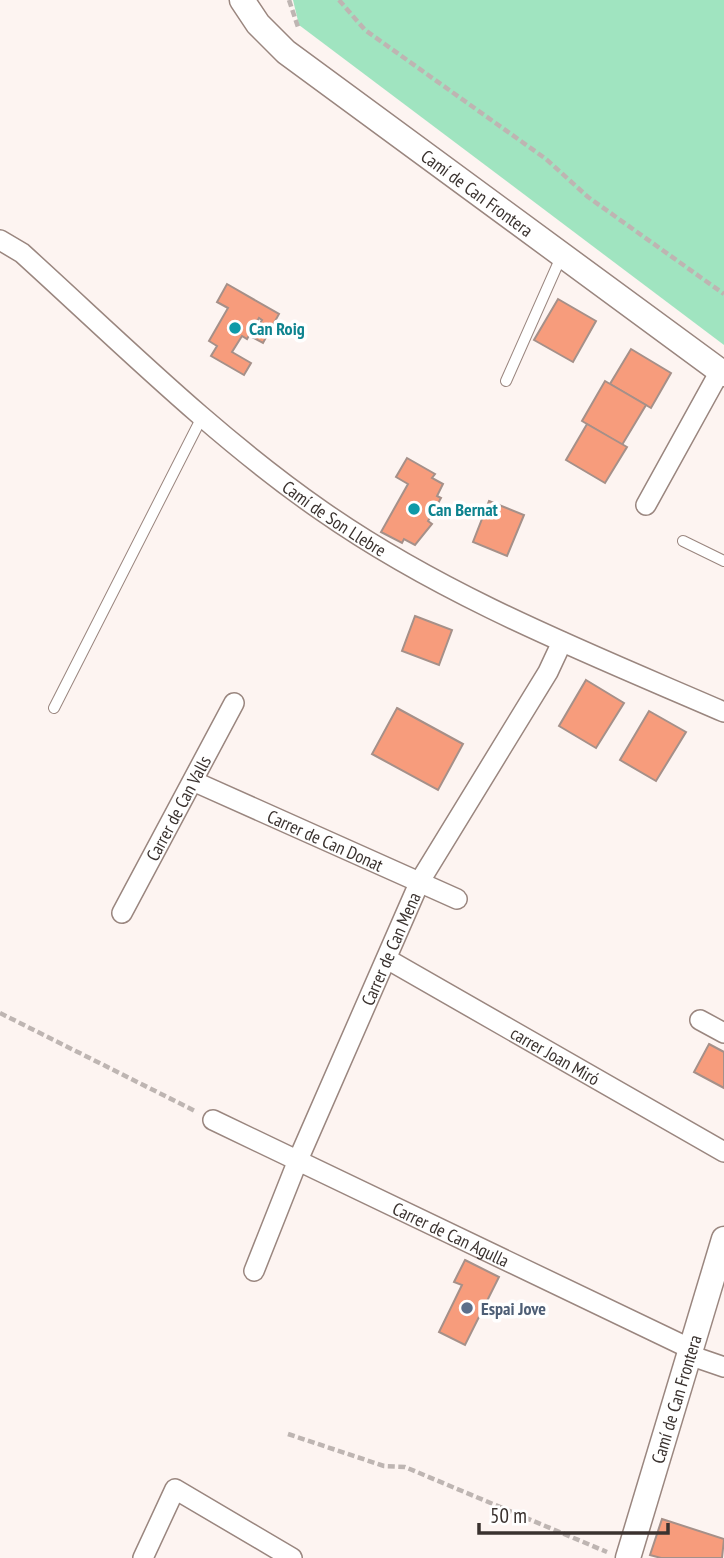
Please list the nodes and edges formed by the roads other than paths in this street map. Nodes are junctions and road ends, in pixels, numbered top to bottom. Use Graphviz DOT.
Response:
graph roads {
  1 [pos="242,0"];
  2 [pos="0,240"];
  3 [pos="562,255"];
  4 [pos="722,372"];
  5 [pos="506,381"];
  6 [pos="202,417"];
  7 [pos="646,505"];
  8 [pos="683,541"];
  9 [pos="724,561"];
  10 [pos="562,642"];
  11 [pos="234,703"];
  12 [pos="54,708"];
  13 [pos="724,712"];
  14 [pos="193,781"];
  15 [pos="420,881"];
  16 [pos="457,899"];
  17 [pos="122,913"];
  18 [pos="387,959"];
  19 [pos="700,1020"];
  20 [pos="724,1033"];
  21 [pos="213,1120"];
  22 [pos="724,1152"];
  23 [pos="298,1160"];
  24 [pos="724,1239"];
  25 [pos="254,1271"];
  26 [pos="690,1352"];
  27 [pos="724,1367"];
  28 [pos="618,1555"];
  29 [pos="143,1558"];
  30 [pos="292,1558"];
  1 -- 3 [label="street, Camí de Can Frontera"];
  2 -- 6 [label="street, Camí de Son Llebre"];
  3 -- 4 [label="street, Camí de Can Frontera"];
  3 -- 5 [label="lane"];
  4 -- 7 [label="street"];
  6 -- 10 [label="street, Camí de Son Llebre"];
  6 -- 12 [label="lane"];
  8 -- 9 [label="lane"];
  10 -- 13 [label="street, Camí de Son Llebre"];
  10 -- 15 [label="street, Carrer de Can Mena"];
  11 -- 14 [label="street, Carrer de Can Valls"];
  14 -- 15 [label="street, Carrer de Can Donat"];
  14 -- 17 [label="street, Carrer de Can Valls"];
  15 -- 16 [label="street, Carrer de Can Donat"];
  15 -- 18 [label="street, Carrer de Can Mena"];
  18 -- 22 [label="street, carrer Joan Miró"];
  18 -- 23 [label="street, Carrer de Can Mena"];
  19 -- 20 [label="street"];
  21 -- 23 [label="street, Carrer de Can Agulla"];
  23 -- 25 [label="street, Carrer de Can Mena"];
  23 -- 26 [label="street, Carrer de Can Agulla"];
  24 -- 26 [label="street, Camí de Can Frontera"];
  26 -- 27 [label="street, Carrer de Can Agulla"];
  26 -- 28 [label="street, Camí de Can Frontera"];
  29 -- 30 [label="street"];
}
